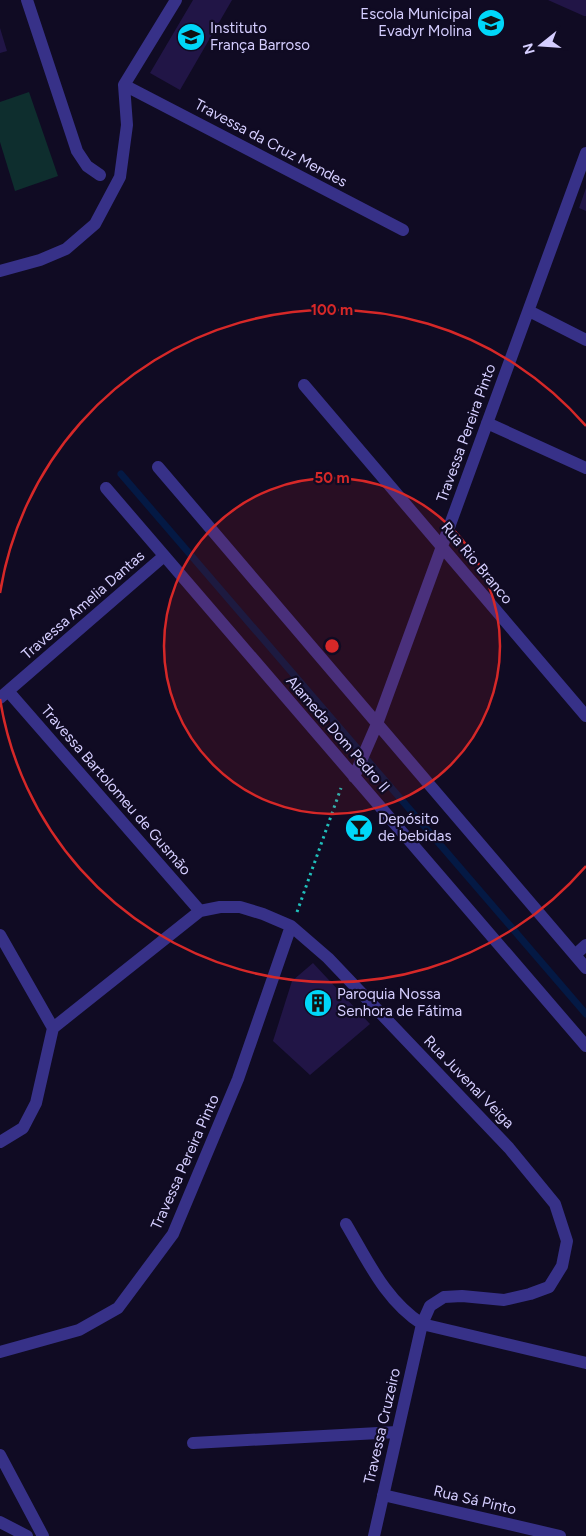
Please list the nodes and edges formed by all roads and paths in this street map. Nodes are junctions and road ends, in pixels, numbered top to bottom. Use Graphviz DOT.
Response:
graph roads {
  1 [pos="27,0"];
  2 [pos="176,0"];
  3 [pos="124,85"];
  4 [pos="586,154"];
  5 [pos="100,175"];
  6 [pos="402,230"];
  7 [pos="0,271"];
  8 [pos="529,310"];
  9 [pos="586,340"];
  10 [pos="304,385"];
  11 [pos="487,423"];
  12 [pos="158,467"];
  13 [pos="586,468"];
  14 [pos="106,488"];
  15 [pos="441,546"];
  16 [pos="164,556"];
  17 [pos="4,694"];
  18 [pos="586,716"];
  19 [pos="377,724"];
  20 [pos="353,771"];
  21 [pos="200,912"];
  22 [pos="291,926"];
  23 [pos="0,936"];
  24 [pos="586,945"];
  25 [pos="575,955"];
  26 [pos="586,968"];
  27 [pos="53,1028"];
  28 [pos="586,1046"];
  29 [pos="0,1142"];
  30 [pos="346,1224"];
  31 [pos="422,1324"];
  32 [pos="0,1352"];
  33 [pos="586,1363"];
  34 [pos="397,1432"];
  35 [pos="193,1443"];
  36 [pos="0,1454"];
  37 [pos="383,1495"];
  38 [pos="0,1522"];
  39 [pos="27,1536"];
  40 [pos="43,1536"];
  41 [pos="374,1536"];
  42 [pos="560,1536"];
  1 -- 5 [label="street"];
  2 -- 3 [label="street"];
  3 -- 6 [label="street, Travessa da Cruz Mendes"];
  3 -- 7 [label="street"];
  4 -- 8 [label="street, Travessa Pereira Pinto"];
  8 -- 9 [label="street"];
  8 -- 11 [label="street, Travessa Pereira Pinto"];
  10 -- 15 [label="street, Rua Rio Branco"];
  11 -- 13 [label="street"];
  11 -- 15 [label="street, Travessa Pereira Pinto"];
  12 -- 19 [label="street"];
  14 -- 16 [label="street, Alameda Dom Pedro II"];
  15 -- 18 [label="street, Rua Rio Branco"];
  15 -- 19 [label="street, Travessa Pereira Pinto"];
  16 -- 17 [label="street, Travessa Amelia Dantas"];
  16 -- 20 [label="street, Alameda Dom Pedro II"];
  17 -- 21 [label="street, Travessa Bartolomeu de Gusmão"];
  19 -- 20 [label="street"];
  19 -- 25 [label="street"];
  20 -- 22 [label="path"];
  20 -- 28 [label="street, Alameda Dom Pedro II"];
  21 -- 22 [label="street, Rua Juvenal Veiga"];
  21 -- 27 [label="street, Rua Juvenal Veiga"];
  22 -- 31 [label="street, Rua Juvenal Veiga"];
  22 -- 32 [label="street, Travessa Pereira Pinto"];
  23 -- 27 [label="street"];
  24 -- 25 [label="street"];
  25 -- 26 [label="street"];
  27 -- 29 [label="street"];
  30 -- 31 [label="street"];
  31 -- 33 [label="street"];
  31 -- 34 [label="street, Travessa Cruzeiro"];
  34 -- 35 [label="street"];
  34 -- 37 [label="street, Travessa Cruzeiro"];
  36 -- 40 [label="street"];
  37 -- 41 [label="street, Travessa Cruzeiro"];
  37 -- 42 [label="street, Rua Sá Pinto"];
  38 -- 39 [label="street"];
}
